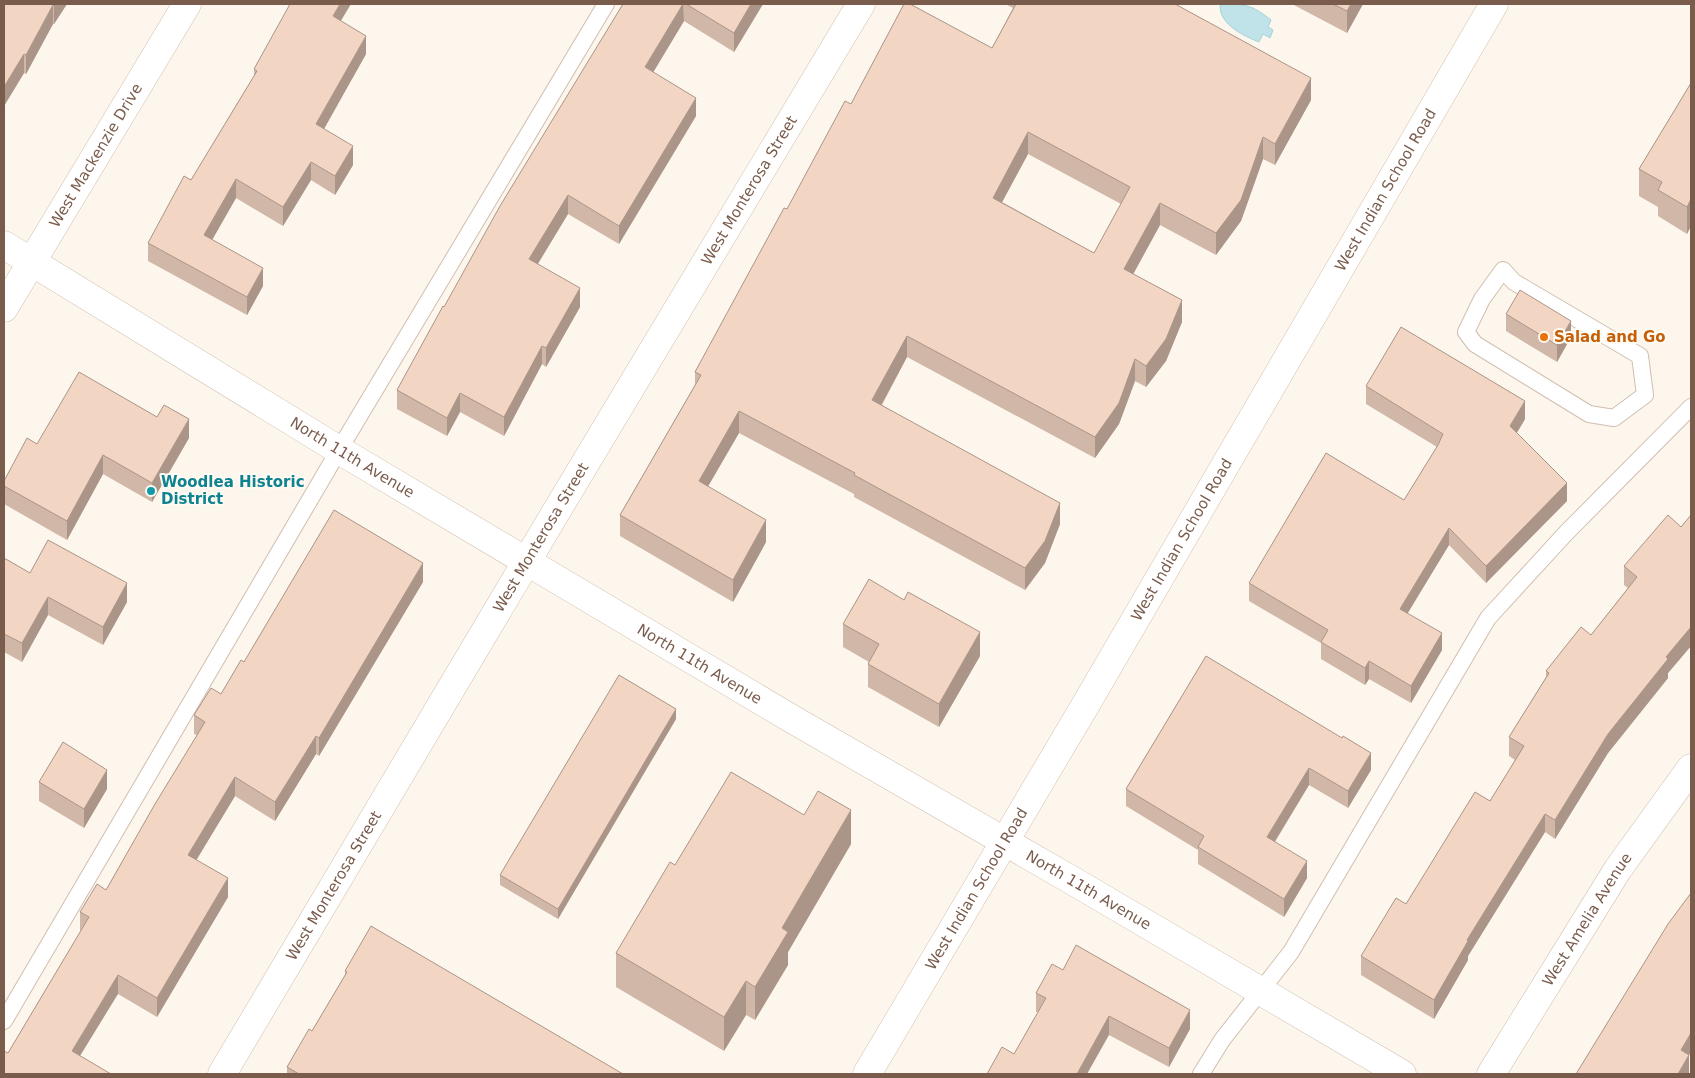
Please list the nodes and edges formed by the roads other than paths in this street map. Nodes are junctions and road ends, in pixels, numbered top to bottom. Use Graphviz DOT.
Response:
graph roads {
  1 [pos="187,4"];
  2 [pos="606,4"];
  3 [pos="861,4"];
  4 [pos="1494,4"];
  5 [pos="4,245"];
  6 [pos="32,261"];
  7 [pos="1503,270"];
  8 [pos="4,308"];
  9 [pos="1691,407"];
  10 [pos="340,450"];
  11 [pos="527,560"];
  12 [pos="1691,768"];
  13 [pos="1005,841"];
  14 [pos="1260,991"];
  15 [pos="4,1021"];
  16 [pos="222,1074"];
  17 [pos="867,1074"];
  18 [pos="1201,1074"];
  19 [pos="1402,1074"];
  20 [pos="1491,1074"];
  1 -- 6 [label="street, West Mackenzie Drive"];
  2 -- 10 [label="lane"];
  3 -- 11 [label="street, West Monterosa Street"];
  4 -- 13 [label="street, West Indian School Road"];
  5 -- 6 [label="street, North 11th Avenue"];
  6 -- 8 [label="street, West Mackenzie Drive"];
  6 -- 10 [label="street, North 11th Avenue"];
  7 -- 7 [label="lane"];
  9 -- 14 [label="lane"];
  10 -- 11 [label="street, North 11th Avenue"];
  10 -- 15 [label="lane"];
  11 -- 13 [label="street, North 11th Avenue"];
  11 -- 16 [label="street, West Monterosa Street"];
  12 -- 20 [label="street, West Amelia Avenue"];
  13 -- 14 [label="street, North 11th Avenue"];
  13 -- 17 [label="street, West Indian School Road"];
  14 -- 18 [label="lane"];
  14 -- 19 [label="street, North 11th Avenue"];
}
